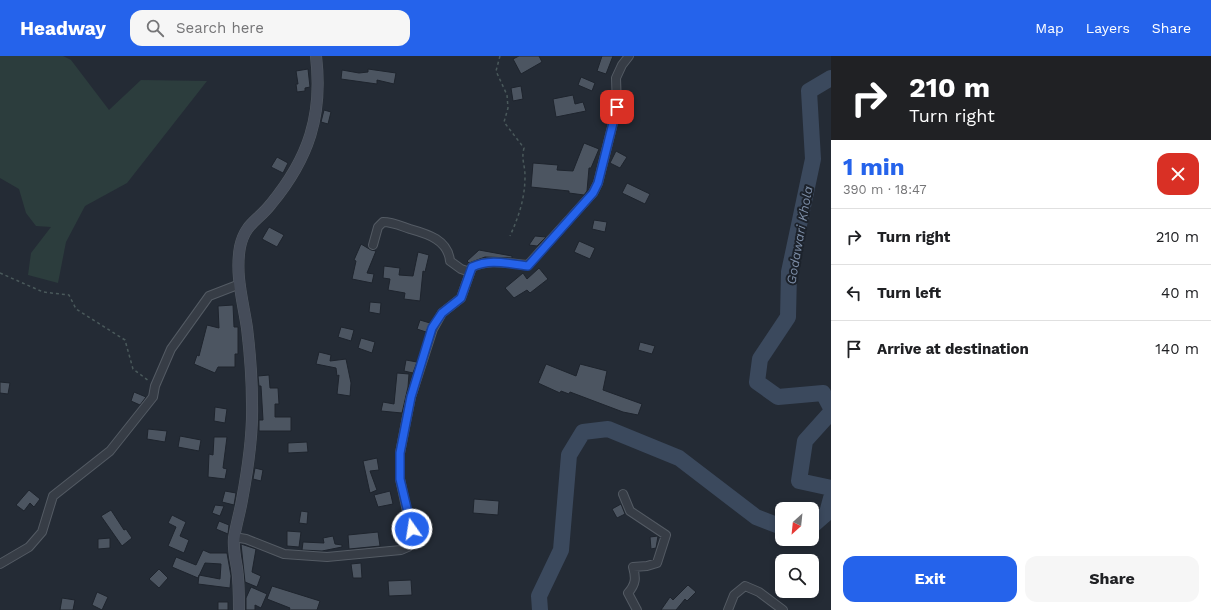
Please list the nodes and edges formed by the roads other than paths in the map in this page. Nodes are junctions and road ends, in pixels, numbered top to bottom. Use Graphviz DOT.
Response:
graph roads {
  1 [pos="316,56"];
  2 [pos="629,56"];
  3 [pos="373,245"];
  4 [pos="470,272"];
  5 [pos="240,284"];
  6 [pos="623,494"];
  7 [pos="234,537"];
  8 [pos="0,564"];
  9 [pos="239,610"];
  10 [pos="637,610"];
  11 [pos="728,610"];
  12 [pos="783,610"];
  1 -- 5 [label="street"];
  2 -- 4 [label="street"];
  3 -- 4 [label="street"];
  4 -- 7 [label="street"];
  5 -- 7 [label="street"];
  5 -- 8 [label="street"];
  6 -- 10 [label="street"];
  7 -- 9 [label="street"];
  11 -- 12 [label="street"];
}
